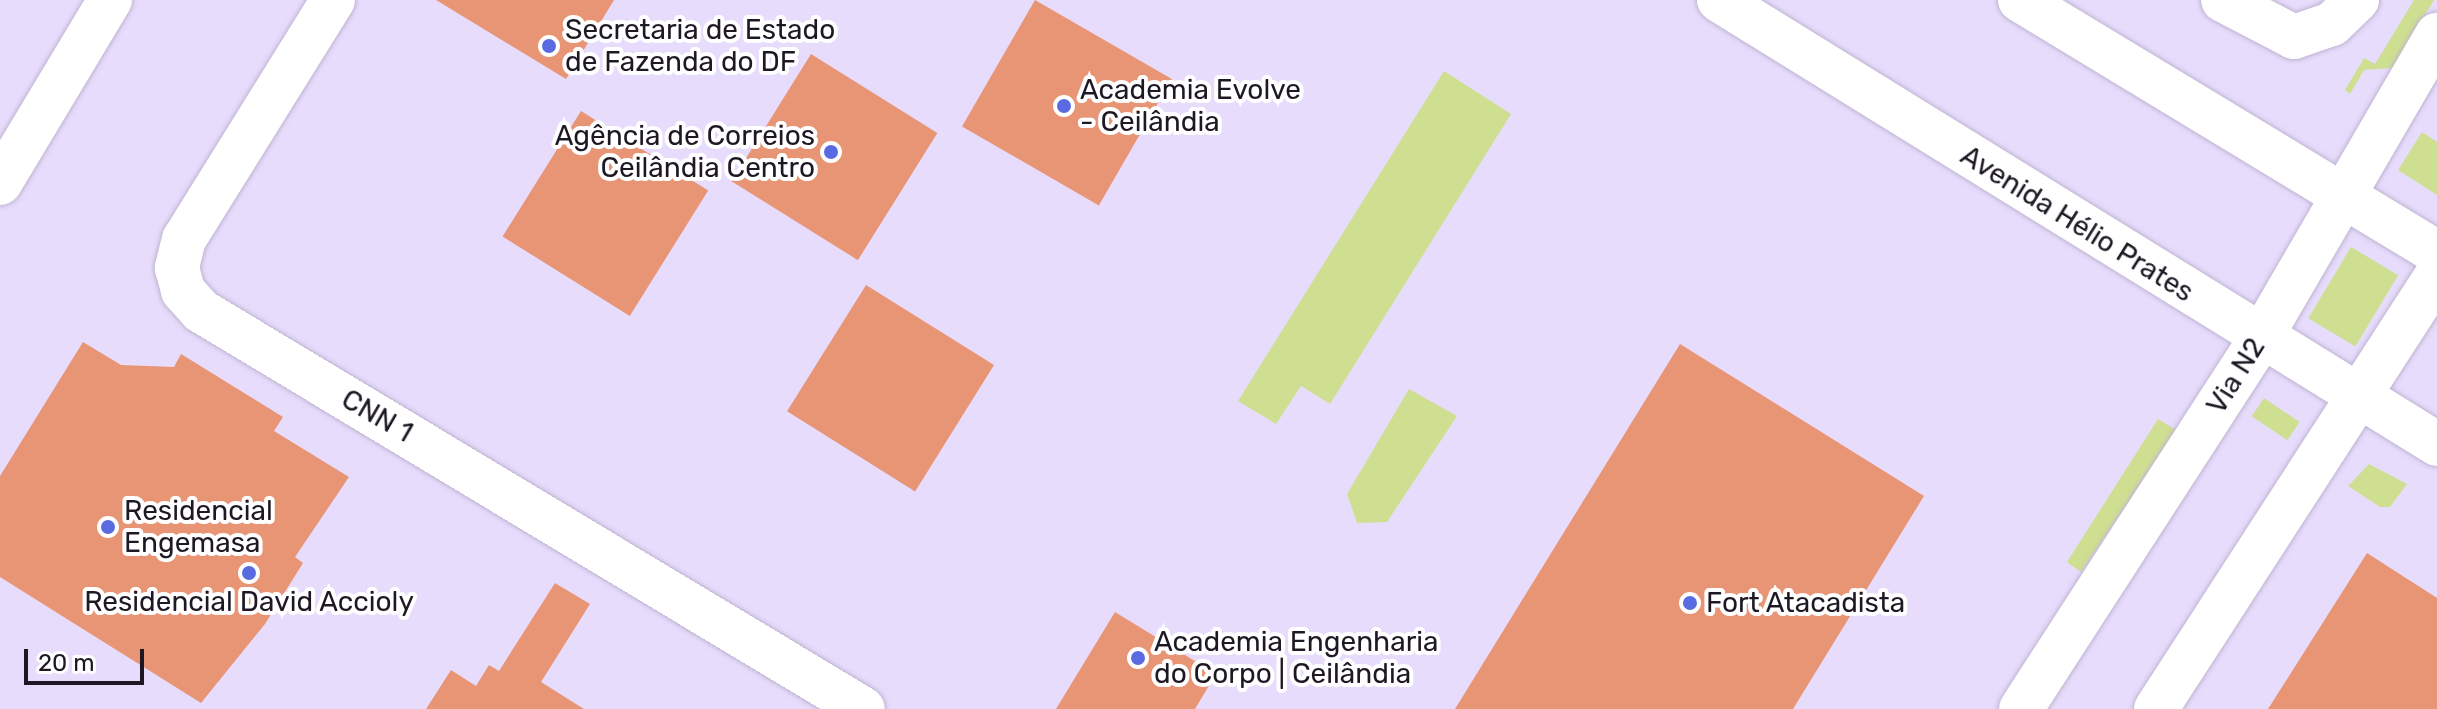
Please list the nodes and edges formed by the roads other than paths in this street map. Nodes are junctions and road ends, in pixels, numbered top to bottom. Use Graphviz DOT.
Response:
graph roads {
  1 [pos="110,0"];
  2 [pos="333,0"];
  3 [pos="1719,0"];
  4 [pos="2020,0"];
  5 [pos="2223,0"];
  6 [pos="2357,0"];
  7 [pos="2437,35"];
  8 [pos="0,183"];
  9 [pos="2342,193"];
  10 [pos="2437,253"];
  11 [pos="2437,275"];
  12 [pos="2260,339"];
  13 [pos="2360,397"];
  14 [pos="2437,444"];
  15 [pos="863,709"];
  16 [pos="2021,709"];
  17 [pos="2156,709"];
  1 -- 8 [label="main road"];
  2 -- 15 [label="main road, CNN 1"];
  3 -- 12 [label="main road, Avenida Hélio Prates"];
  4 -- 9 [label="main road"];
  5 -- 6 [label="main road"];
  7 -- 9 [label="main road, Via N2"];
  9 -- 10 [label="main road"];
  9 -- 12 [label="main road, Via N2"];
  11 -- 13 [label="main road"];
  12 -- 13 [label="main road, Avenida Hélio Prates"];
  12 -- 16 [label="main road, Via N2"];
  13 -- 14 [label="main road, Avenida Hélio Prates"];
  13 -- 17 [label="main road"];
}
